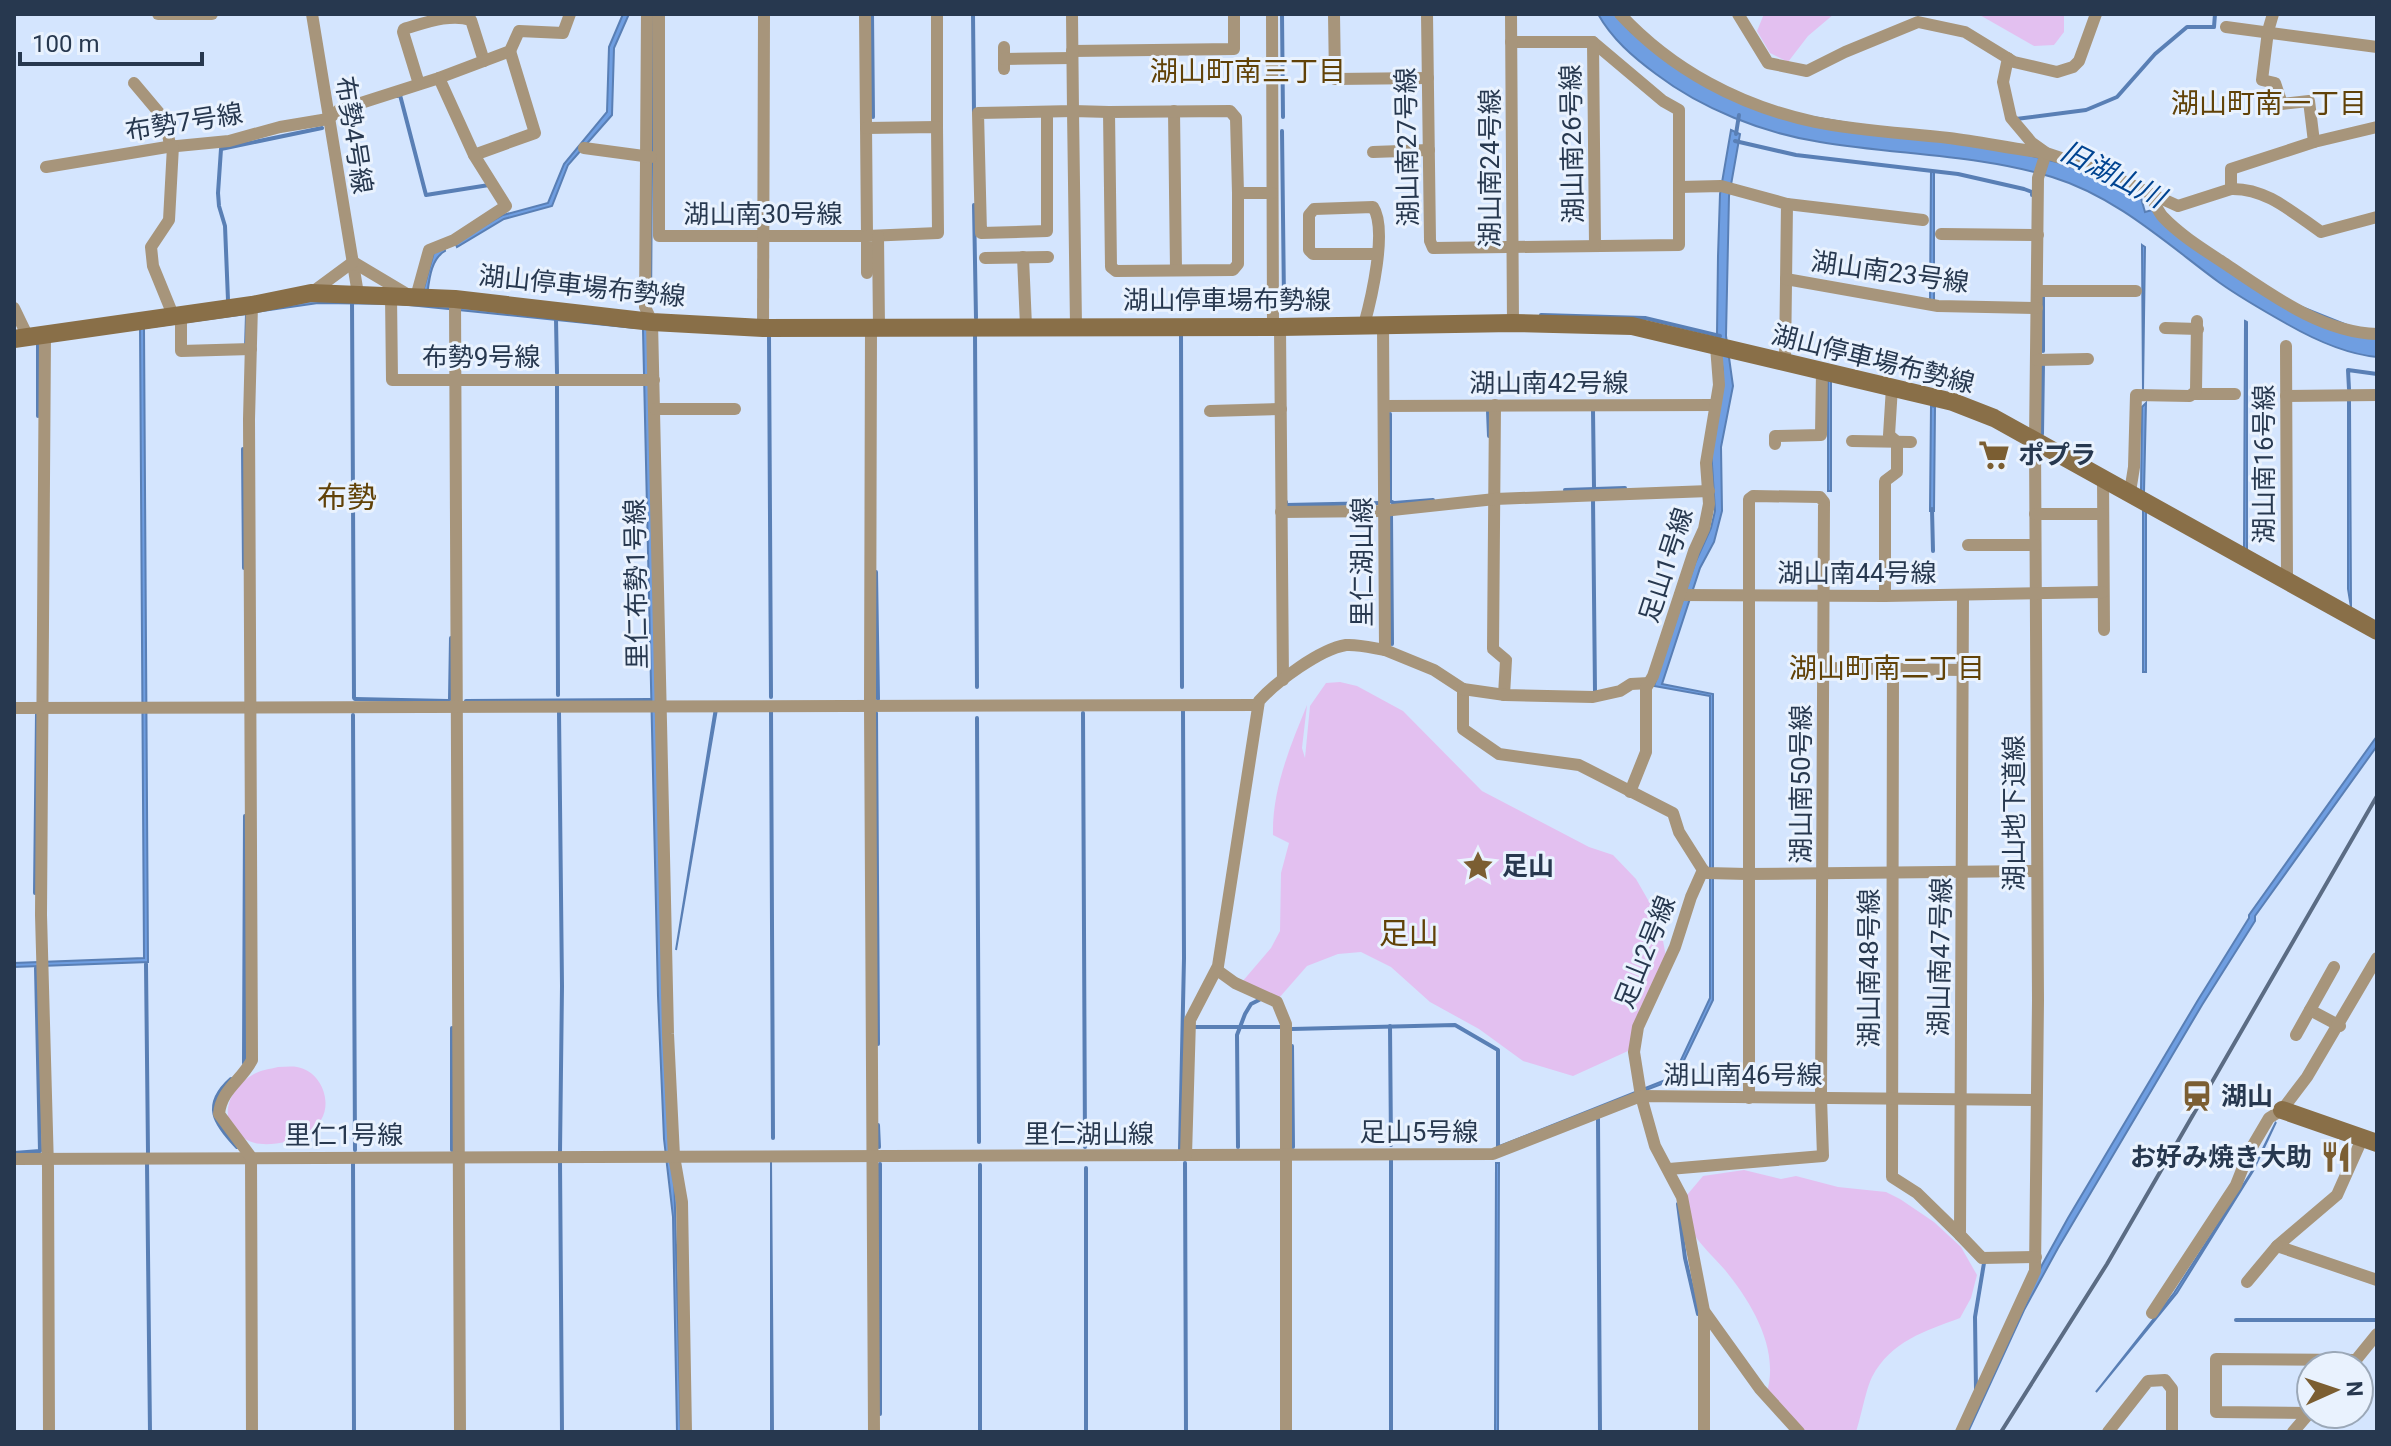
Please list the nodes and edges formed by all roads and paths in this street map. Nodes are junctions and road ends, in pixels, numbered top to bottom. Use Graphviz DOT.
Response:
graph roads {
  1 [pos="158,14"];
  2 [pos="212,14"];
  3 [pos="312,14"];
  4 [pos="570,14"];
  5 [pos="647,14"];
  6 [pos="659,14"];
  7 [pos="764,14"];
  8 [pos="865,14"];
  9 [pos="937,14"];
  10 [pos="1072,14"];
  11 [pos="1234,14"];
  12 [pos="1272,14"];
  13 [pos="1334,14"];
  14 [pos="1427,14"];
  15 [pos="1511,14"];
  16 [pos="1620,14"];
  17 [pos="1738,14"];
  18 [pos="2096,14"];
  19 [pos="2273,14"];
  20 [pos="2226,27"];
  21 [pos="2268,31"];
  22 [pos="1511,42"];
  23 [pos="1593,42"];
  24 [pos="2377,47"];
  25 [pos="510,51"];
  26 [pos="1072,55"];
  27 [pos="1004,58"];
  28 [pos="2008,58"];
  29 [pos="484,61"];
  30 [pos="439,78"];
  31 [pos="1428,78"];
  32 [pos="134,83"];
  33 [pos="419,84"];
  34 [pos="1073,111"];
  35 [pos="1174,111"];
  36 [pos="1047,112"];
  37 [pos="1109,112"];
  38 [pos="328,119"];
  39 [pos="937,127"];
  40 [pos="2377,127"];
  41 [pos="866,128"];
  42 [pos="2314,142"];
  43 [pos="171,146"];
  44 [pos="584,148"];
  45 [pos="1429,150"];
  46 [pos="1373,152"];
  47 [pos="474,155"];
  48 [pos="2045,156"];
  49 [pos="644,157"];
  50 [pos="658,158"];
  51 [pos="46,167"];
  52 [pos="1679,187"];
  53 [pos="2231,189"];
  54 [pos="1238,193"];
  55 [pos="1272,193"];
  56 [pos="2151,196"];
  57 [pos="1787,204"];
  58 [pos="2377,217"];
  59 [pos="1923,220"];
  60 [pos="1941,234"];
  61 [pos="764,235"];
  62 [pos="2038,235"];
  63 [pos="872,236"];
  64 [pos="1595,245"];
  65 [pos="1512,247"];
  66 [pos="1378,254"];
  67 [pos="1023,257"];
  68 [pos="1048,257"];
  69 [pos="985,258"];
  70 [pos="353,262"];
  71 [pos="1176,270"];
  72 [pos="867,273"];
  73 [pos="1786,279"];
  74 [pos="2038,291"];
  75 [pos="2136,291"];
  76 [pos="311,293"];
  77 [pos="358,294"];
  78 [pos="405,296"];
  79 [pos="455,299"];
  80 [pos="252,305"];
  81 [pos="14,308"];
  82 [pos="2037,308"];
  83 [pos="177,315"];
  84 [pos="652,322"];
  85 [pos="1513,323"];
  86 [pos="1364,325"];
  87 [pos="1383,325"];
  88 [pos="875,326"];
  89 [pos="1026,326"];
  90 [pos="1076,326"];
  91 [pos="1276,327"];
  92 [pos="763,328"];
  93 [pos="2165,328"];
  94 [pos="2377,334"];
  95 [pos="29,337"];
  96 [pos="1716,346"];
  97 [pos="2286,346"];
  98 [pos="251,349"];
  99 [pos="2088,359"];
  100 [pos="2037,360"];
  101 [pos="1785,362"];
  102 [pos="1822,371"];
  103 [pos="456,380"];
  104 [pos="654,380"];
  105 [pos="1892,387"];
  106 [pos="2193,394"];
  107 [pos="2235,394"];
  108 [pos="2377,395"];
  109 [pos="2286,396"];
  110 [pos="1495,405"];
  111 [pos="1715,405"];
  112 [pos="1384,406"];
  113 [pos="655,409"];
  114 [pos="735,409"];
  115 [pos="1281,409"];
  116 [pos="1210,411"];
  117 [pos="1852,441"];
  118 [pos="2035,441"];
  119 [pos="1897,442"];
  120 [pos="1911,442"];
  121 [pos="1775,444"];
  122 [pos="2103,477"];
  123 [pos="1709,491"];
  124 [pos="2130,492"];
  125 [pos="1496,499"];
  126 [pos="1383,511"];
  127 [pos="1281,512"];
  128 [pos="2035,514"];
  129 [pos="2103,514"];
  130 [pos="1968,545"];
  131 [pos="2035,545"];
  132 [pos="2287,581"];
  133 [pos="2035,592"];
  134 [pos="2103,592"];
  135 [pos="1685,595"];
  136 [pos="1749,595"];
  137 [pos="1823,595"];
  138 [pos="1963,595"];
  139 [pos="1885,596"];
  140 [pos="2104,630"];
  141 [pos="2377,631"];
  142 [pos="1385,650"];
  143 [pos="1824,668"];
  144 [pos="1893,669"];
  145 [pos="1962,670"];
  146 [pos="1283,680"];
  147 [pos="1649,683"];
  148 [pos="1463,689"];
  149 [pos="1504,695"];
  150 [pos="457,705"];
  151 [pos="870,705"];
  152 [pos="1258,705"];
  153 [pos="250,706"];
  154 [pos="661,706"];
  155 [pos="14,708"];
  156 [pos="42,708"];
  157 [pos="1630,792"];
  158 [pos="1703,870"];
  159 [pos="2036,871"];
  160 [pos="1891,873"];
  161 [pos="1963,873"];
  162 [pos="1747,874"];
  163 [pos="1822,874"];
  164 [pos="2377,958"];
  165 [pos="2334,967"];
  166 [pos="1217,970"];
  167 [pos="2310,1010"];
  168 [pos="2340,1026"];
  169 [pos="2296,1035"];
  170 [pos="1641,1096"];
  171 [pos="1749,1098"];
  172 [pos="1821,1098"];
  173 [pos="1891,1098"];
  174 [pos="1960,1098"];
  175 [pos="2036,1100"];
  176 [pos="2282,1110"];
  177 [pos="2370,1141"];
  178 [pos="1286,1154"];
  179 [pos="1186,1155"];
  180 [pos="674,1156"];
  181 [pos="873,1156"];
  182 [pos="251,1157"];
  183 [pos="458,1157"];
  184 [pos="14,1159"];
  185 [pos="46,1159"];
  186 [pos="1669,1169"];
  187 [pos="1960,1235"];
  188 [pos="2277,1246"];
  189 [pos="2036,1257"];
  190 [pos="2377,1280"];
  191 [pos="2247,1282"];
  192 [pos="1704,1311"];
  193 [pos="2152,1313"];
  194 [pos="2377,1334"];
  195 [pos="2364,1350"];
  196 [pos="2295,1361"];
  197 [pos="2295,1412"];
  198 [pos="49,1432"];
  199 [pos="252,1432"];
  200 [pos="460,1432"];
  201 [pos="686,1432"];
  202 [pos="874,1432"];
  203 [pos="1286,1432"];
  204 [pos="1704,1432"];
  205 [pos="1799,1432"];
  206 [pos="1961,1432"];
  207 [pos="2108,1432"];
  208 [pos="2172,1432"];
  1 -- 2 [label="street"];
  3 -- 38 [label="street, 布勢4号線"];
  4 -- 25 [label="street, 布勢7号線"];
  5 -- 49 [label="street, 里仁布勢1号線"];
  6 -- 50 [label="street, 湖山南30号線"];
  7 -- 61 [label="street"];
  8 -- 41 [label="street, 湖山南30号線"];
  9 -- 39 [label="street"];
  10 -- 26 [label="street"];
  11 -- 26 [label="street"];
  12 -- 55 [label="street"];
  13 -- 31 [label="street"];
  14 -- 31 [label="street, 湖山南27号線"];
  15 -- 22 [label="street, 湖山南24号線"];
  16 -- 48 [label="street"];
  17 -- 28 [label="street"];
  18 -- 28 [label="street"];
  19 -- 21 [label="street"];
  20 -- 21 [label="street"];
  21 -- 24 [label="street"];
  21 -- 42 [label="street"];
  22 -- 23 [label="street"];
  22 -- 65 [label="street, 湖山南24号線"];
  23 -- 52 [label="street"];
  23 -- 64 [label="street, 湖山南26号線"];
  25 -- 29 [label="street, 布勢7号線"];
  25 -- 47 [label="street"];
  26 -- 27 [label="street"];
  26 -- 34 [label="street"];
  28 -- 48 [label="street"];
  29 -- 30 [label="street, 布勢7号線"];
  29 -- 33 [label="street"];
  30 -- 33 [label="street, 布勢7号線"];
  30 -- 47 [label="street"];
  31 -- 45 [label="street, 湖山南27号線"];
  32 -- 43 [label="street"];
  33 -- 38 [label="street, 布勢7号線"];
  34 -- 36 [label="street"];
  34 -- 37 [label="street"];
  34 -- 90 [label="street"];
  35 -- 37 [label="street"];
  35 -- 54 [label="street"];
  35 -- 71 [label="street"];
  36 -- 36 [label="street"];
  37 -- 71 [label="street"];
  38 -- 43 [label="street, 布勢7号線"];
  38 -- 70 [label="street, 布勢4号線"];
  39 -- 41 [label="street"];
  39 -- 63 [label="street"];
  40 -- 42 [label="street"];
  41 -- 63 [label="street, 湖山南30号線"];
  42 -- 53 [label="street"];
  43 -- 51 [label="street, 布勢7号線"];
  43 -- 83 [label="street"];
  44 -- 49 [label="street"];
  45 -- 46 [label="street"];
  45 -- 65 [label="street, 湖山南27号線"];
  47 -- 78 [label="street"];
  48 -- 56 [label="street"];
  48 -- 62 [label="street, 湖山地下道線"];
  49 -- 50 [label="street"];
  49 -- 84 [label="street, 里仁布勢1号線"];
  50 -- 61 [label="street, 湖山南30号線"];
  52 -- 57 [label="street"];
  52 -- 64 [label="street"];
  53 -- 56 [label="street"];
  53 -- 58 [label="street"];
  54 -- 55 [label="street"];
  54 -- 71 [label="street"];
  55 -- 91 [label="street"];
  56 -- 94 [label="street"];
  57 -- 59 [label="street"];
  57 -- 73 [label="street"];
  60 -- 62 [label="street"];
  61 -- 63 [label="street, 湖山南30号線"];
  61 -- 92 [label="street"];
  62 -- 74 [label="street, 湖山地下道線"];
  63 -- 72 [label="street"];
  63 -- 88 [label="street"];
  64 -- 65 [label="street"];
  65 -- 85 [label="street, 湖山南24号線"];
  66 -- 66 [label="street"];
  66 -- 86 [label="street"];
  67 -- 68 [label="street"];
  67 -- 69 [label="street"];
  67 -- 89 [label="street"];
  70 -- 76 [label="street"];
  70 -- 77 [label="street, 布勢4号線"];
  70 -- 78 [label="street"];
  73 -- 82 [label="street, 湖山南23号線"];
  73 -- 101 [label="street"];
  74 -- 75 [label="street"];
  74 -- 82 [label="street, 湖山地下道線"];
  76 -- 77 [label="main road, 湖山停車場布勢線"];
  76 -- 80 [label="main road, 湖山停車場布勢線"];
  77 -- 78 [label="main road, 湖山停車場布勢線"];
  78 -- 79 [label="main road, 湖山停車場布勢線"];
  78 -- 103 [label="street, 布勢9号線"];
  79 -- 84 [label="main road, 湖山停車場布勢線"];
  79 -- 103 [label="street"];
  80 -- 83 [label="main road, 湖山停車場布勢線"];
  80 -- 98 [label="street"];
  81 -- 95 [label="street"];
  82 -- 100 [label="street, 湖山地下道線"];
  83 -- 95 [label="main road, 湖山停車場布勢線"];
  83 -- 98 [label="street"];
  84 -- 92 [label="main road, 湖山停車場布勢線"];
  84 -- 104 [label="street, 里仁布勢1号線"];
  85 -- 87 [label="main road, 湖山停車場布勢線"];
  85 -- 96 [label="main road, 湖山停車場布勢線"];
  86 -- 87 [label="main road, 湖山停車場布勢線"];
  86 -- 91 [label="main road, 湖山停車場布勢線"];
  87 -- 112 [label="street, 里仁湖山線"];
  88 -- 89 [label="main road, 湖山停車場布勢線"];
  88 -- 92 [label="main road, 湖山停車場布勢線"];
  88 -- 151 [label="street"];
  89 -- 90 [label="main road, 湖山停車場布勢線"];
  90 -- 91 [label="main road, 湖山停車場布勢線"];
  91 -- 115 [label="street"];
  93 -- 106 [label="street"];
  95 -- 156 [label="street"];
  96 -- 101 [label="main road, 湖山停車場布勢線"];
  96 -- 111 [label="street, 足山1号線"];
  97 -- 109 [label="street, 湖山南16号線"];
  98 -- 153 [label="street"];
  99 -- 100 [label="street"];
  100 -- 118 [label="street, 湖山地下道線"];
  101 -- 102 [label="main road, 湖山停車場布勢線"];
  102 -- 105 [label="main road, 湖山停車場布勢線"];
  102 -- 121 [label="street"];
  103 -- 104 [label="street, 布勢9号線"];
  103 -- 150 [label="street"];
  104 -- 113 [label="street, 里仁布勢1号線"];
  105 -- 118 [label="main road, 湖山停車場布勢線"];
  105 -- 119 [label="street"];
  106 -- 107 [label="street"];
  106 -- 124 [label="street"];
  108 -- 109 [label="street"];
  109 -- 132 [label="street, 湖山南16号線"];
  110 -- 111 [label="street, 湖山南42号線"];
  110 -- 112 [label="street, 湖山南42号線"];
  110 -- 125 [label="street"];
  111 -- 123 [label="street, 足山1号線"];
  112 -- 126 [label="street, 里仁湖山線"];
  113 -- 114 [label="street"];
  113 -- 154 [label="street, 里仁布勢1号線"];
  115 -- 116 [label="street"];
  115 -- 127 [label="street"];
  117 -- 119 [label="street"];
  118 -- 122 [label="main road, 湖山停車場布勢線"];
  118 -- 128 [label="street, 湖山地下道線"];
  119 -- 120 [label="street"];
  119 -- 139 [label="street"];
  122 -- 124 [label="main road, 湖山停車場布勢線"];
  122 -- 129 [label="street"];
  123 -- 125 [label="street"];
  123 -- 135 [label="street, 足山1号線"];
  124 -- 132 [label="main road, 湖山停車場布勢線"];
  125 -- 126 [label="street"];
  125 -- 149 [label="street"];
  126 -- 127 [label="street"];
  126 -- 142 [label="street, 里仁湖山線"];
  127 -- 146 [label="street"];
  128 -- 129 [label="street"];
  128 -- 131 [label="street, 湖山地下道線"];
  129 -- 134 [label="street"];
  130 -- 131 [label="street"];
  131 -- 133 [label="street, 湖山地下道線"];
  132 -- 141 [label="main road, 湖山停車場布勢線"];
  133 -- 134 [label="street, 湖山南44号線"];
  133 -- 138 [label="street, 湖山南44号線"];
  133 -- 159 [label="street, 湖山地下道線"];
  134 -- 140 [label="street"];
  135 -- 136 [label="street, 湖山南44号線"];
  135 -- 147 [label="street, 足山1号線"];
  136 -- 137 [label="street, 湖山南44号線"];
  136 -- 137 [label="street, 湖山南50号線"];
  136 -- 162 [label="street, 湖山南50号線"];
  137 -- 139 [label="street, 湖山南44号線"];
  137 -- 143 [label="street, 湖山南50号線"];
  138 -- 139 [label="street, 湖山南44号線"];
  138 -- 145 [label="street, 湖山南47号線"];
  142 -- 146 [label="street, 里仁湖山線"];
  142 -- 148 [label="street"];
  143 -- 144 [label="street"];
  143 -- 163 [label="street, 湖山南50号線"];
  144 -- 145 [label="street"];
  144 -- 160 [label="street, 湖山南48号線"];
  145 -- 161 [label="street, 湖山南47号線"];
  146 -- 152 [label="street, 里仁湖山線"];
  147 -- 149 [label="street"];
  147 -- 157 [label="street, 足山1号線"];
  148 -- 149 [label="street"];
  148 -- 157 [label="street"];
  150 -- 153 [label="street"];
  150 -- 154 [label="street"];
  150 -- 183 [label="street"];
  151 -- 152 [label="street"];
  151 -- 154 [label="street"];
  151 -- 181 [label="street"];
  152 -- 166 [label="street, 里仁湖山線"];
  153 -- 156 [label="street"];
  153 -- 182 [label="street"];
  154 -- 180 [label="street, 里仁布勢1号線"];
  155 -- 156 [label="street"];
  156 -- 185 [label="street"];
  157 -- 158 [label="street"];
  158 -- 162 [label="street"];
  158 -- 170 [label="street, 足山2号線"];
  159 -- 161 [label="street"];
  159 -- 175 [label="street, 湖山地下道線"];
  160 -- 161 [label="street"];
  160 -- 163 [label="street"];
  160 -- 173 [label="street, 湖山南48号線"];
  161 -- 174 [label="street, 湖山南47号線"];
  162 -- 163 [label="street"];
  162 -- 171 [label="street, 湖山南50号線"];
  163 -- 172 [label="street, 湖山南50号線"];
  164 -- 168 [label="street"];
  165 -- 167 [label="street"];
  166 -- 178 [label="street"];
  166 -- 179 [label="street, 里仁湖山線"];
  167 -- 168 [label="street"];
  167 -- 169 [label="street"];
  168 -- 176 [label="street"];
  170 -- 171 [label="street, 湖山南46号線"];
  170 -- 178 [label="street, 足山5号線"];
  170 -- 186 [label="street, 足山2号線"];
  171 -- 172 [label="street, 湖山南46号線"];
  172 -- 173 [label="street, 湖山南46号線"];
  172 -- 186 [label="street, 湖山南50号線"];
  173 -- 174 [label="street, 湖山南46号線"];
  173 -- 187 [label="street, 湖山南48号線"];
  174 -- 175 [label="street, 湖山南46号線"];
  174 -- 187 [label="street, 湖山南47号線"];
  175 -- 189 [label="street, 湖山地下道線"];
  176 -- 177 [label="main road"];
  176 -- 193 [label="street"];
  177 -- 188 [label="street"];
  178 -- 179 [label="street, 足山5号線"];
  178 -- 203 [label="street"];
  179 -- 181 [label="street, 里仁湖山線"];
  180 -- 181 [label="street, 里仁湖山線"];
  180 -- 183 [label="street, 里仁1号線"];
  180 -- 201 [label="street"];
  181 -- 202 [label="street"];
  182 -- 183 [label="street, 里仁1号線"];
  182 -- 185 [label="street, 里仁1号線"];
  182 -- 199 [label="street"];
  183 -- 200 [label="street"];
  184 -- 185 [label="street, 里仁1号線"];
  185 -- 198 [label="street"];
  186 -- 192 [label="street, 足山2号線"];
  187 -- 189 [label="street"];
  188 -- 190 [label="street"];
  188 -- 191 [label="street"];
  189 -- 206 [label="street, 湖山地下道線"];
  192 -- 204 [label="street"];
  192 -- 205 [label="street, 足山2号線"];
  194 -- 195 [label="street"];
  196 -- 197 [label="street"];
  207 -- 208 [label="street"];
}
